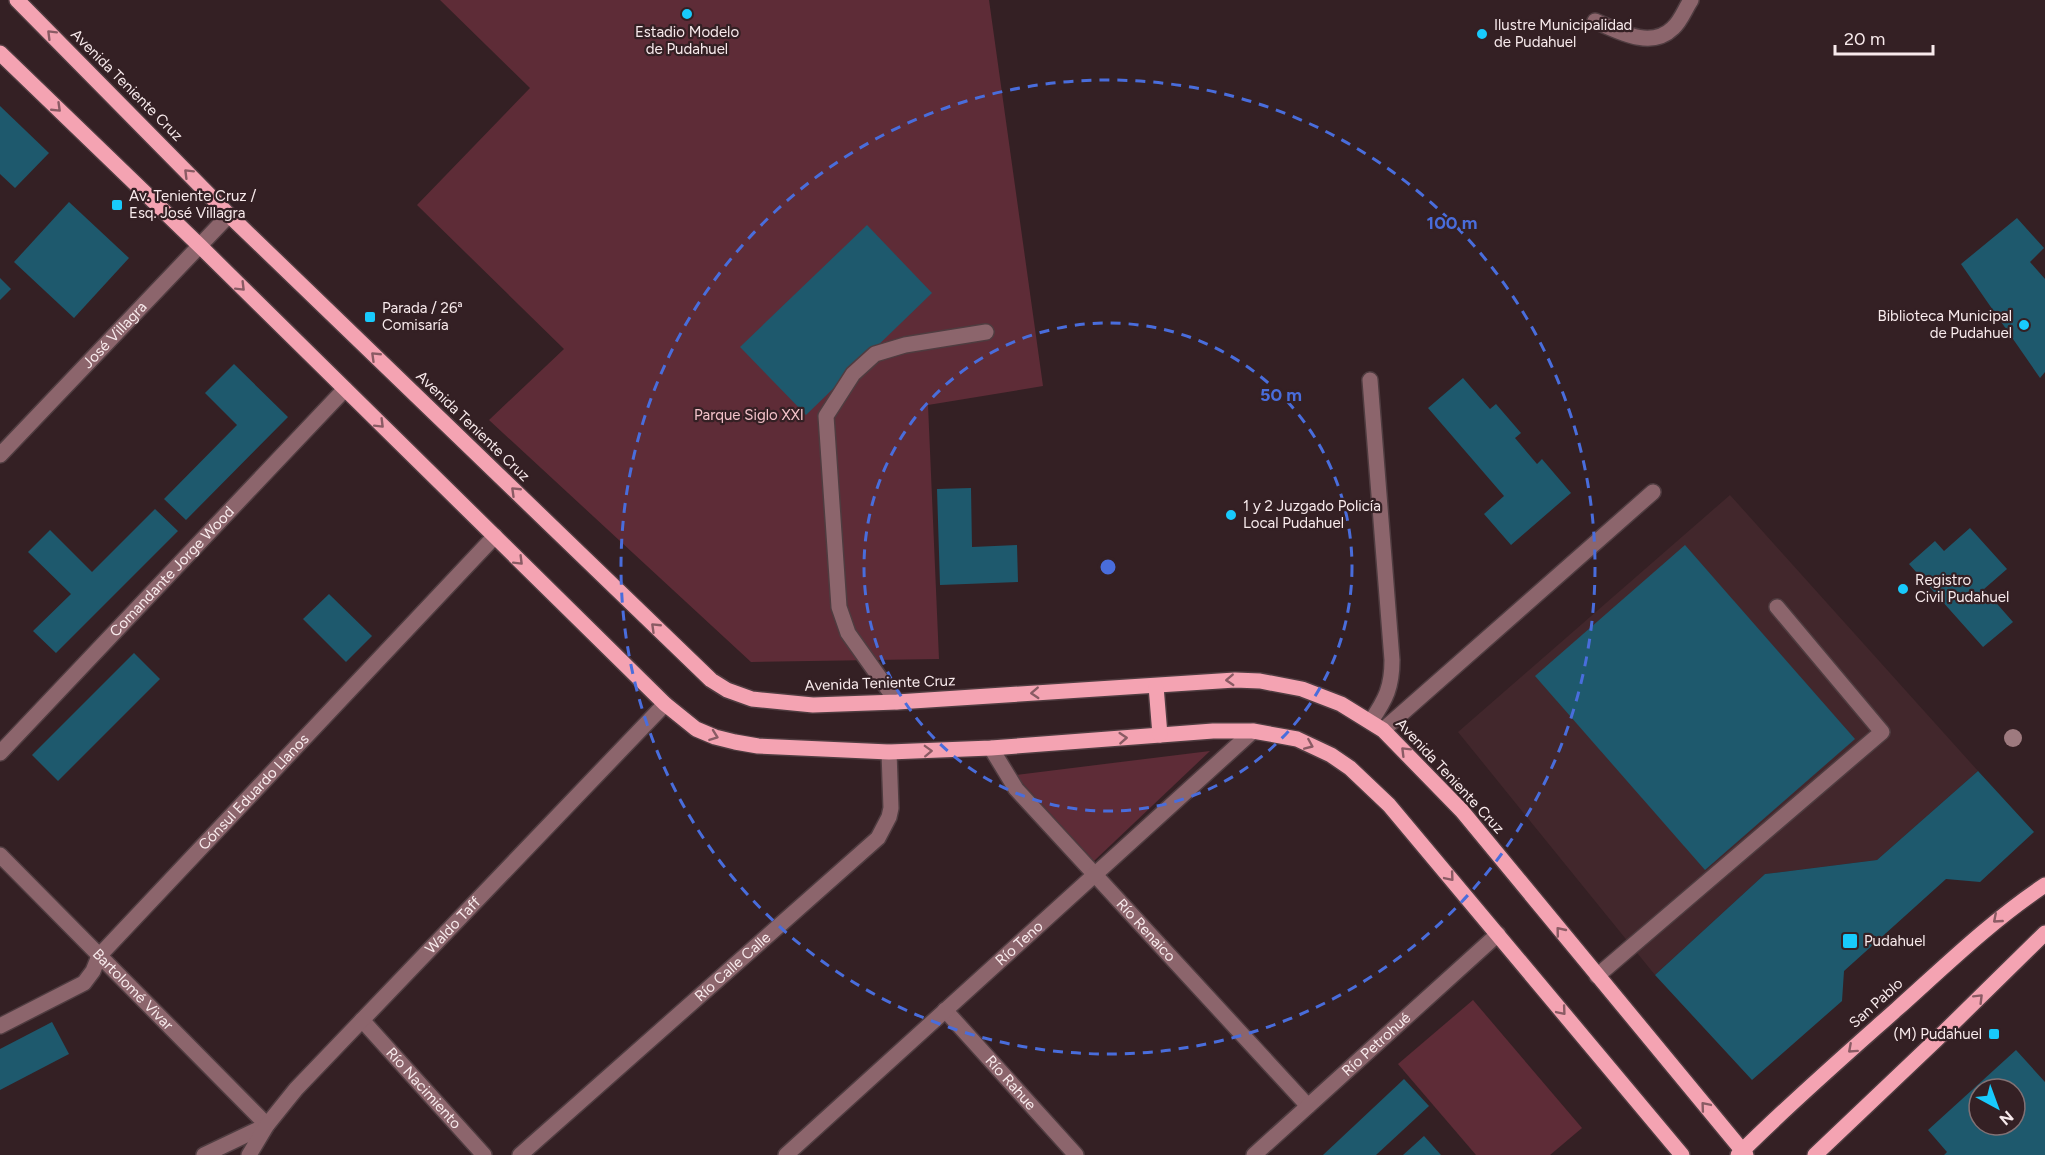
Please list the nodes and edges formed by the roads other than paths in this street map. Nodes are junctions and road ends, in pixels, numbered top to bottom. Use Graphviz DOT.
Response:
graph roads {
  1 [pos="17,0"];
  2 [pos="1691,0"];
  3 [pos="1595,21"];
  4 [pos="0,53"];
  5 [pos="229,215"];
  6 [pos="200,246"];
  7 [pos="986,333"];
  8 [pos="1370,380"];
  9 [pos="345,389"];
  10 [pos="0,455"];
  11 [pos="1653,492"];
  12 [pos="495,536"];
  13 [pos="1777,607"];
  14 [pos="1156,686"];
  15 [pos="897,702"];
  16 [pos="665,704"];
  17 [pos="1377,725"];
  18 [pos="1253,731"];
  19 [pos="1160,735"];
  20 [pos="991,748"];
  21 [pos="889,752"];
  22 [pos="0,753"];
  23 [pos="0,855"];
  24 [pos="1094,874"];
  25 [pos="2045,885"];
  26 [pos="2045,933"];
  27 [pos="1498,934"];
  28 [pos="99,956"];
  29 [pos="1597,976"];
  30 [pos="945,1010"];
  31 [pos="362,1020"];
  32 [pos="0,1026"];
  33 [pos="1308,1106"];
  34 [pos="267,1125"];
  35 [pos="1742,1154"];
  36 [pos="204,1155"];
  37 [pos="249,1155"];
  38 [pos="484,1155"];
  39 [pos="520,1155"];
  40 [pos="786,1155"];
  41 [pos="1076,1155"];
  42 [pos="1254,1155"];
  43 [pos="1682,1155"];
  44 [pos="1815,1155"];
  5 -- 1 [label="main road, Avenida Teniente Cruz, one-way"];
  2 -- 3 [label="street"];
  4 -- 6 [label="main road, one-way"];
  5 -- 6 [label="street, José Villagra"];
  15 -- 5 [label="main road, Avenida Teniente Cruz, one-way"];
  6 -- 9 [label="main road, one-way"];
  6 -- 10 [label="street, José Villagra"];
  7 -- 15 [label="street"];
  8 -- 17 [label="street"];
  9 -- 12 [label="main road, one-way"];
  9 -- 22 [label="street, Comandante Jorge Wood"];
  11 -- 17 [label="street"];
  12 -- 16 [label="main road, one-way"];
  12 -- 28 [label="street, Cónsul Eduardo Llanos"];
  13 -- 29 [label="street"];
  14 -- 15 [label="main road, Avenida Teniente Cruz, one-way"];
  17 -- 14 [label="main road, Avenida Teniente Cruz, one-way"];
  14 -- 19 [label="main road"];
  16 -- 21 [label="main road, one-way"];
  16 -- 31 [label="street, Waldo Taff"];
  29 -- 17 [label="main road, Avenida Teniente Cruz, one-way"];
  18 -- 19 [label="main road"];
  18 -- 24 [label="street, Río Teno"];
  18 -- 27 [label="main road, one-way"];
  20 -- 19 [label="main road, one-way"];
  21 -- 20 [label="main road, one-way"];
  20 -- 24 [label="street, Río Renaico"];
  21 -- 39 [label="street, Río Calle Calle"];
  23 -- 28 [label="street, Bartolomé Vivar"];
  24 -- 30 [label="street, Río Teno"];
  24 -- 33 [label="street, Río Renaico"];
  25 -- 35 [label="main road, San Pablo, one-way"];
  44 -- 26 [label="main road, one-way"];
  27 -- 33 [label="street, Río Petrohué"];
  27 -- 43 [label="main road, one-way"];
  28 -- 32 [label="street, Cónsul Eduardo Llanos"];
  28 -- 34 [label="street, Bartolomé Vivar"];
  35 -- 29 [label="main road, Avenida Teniente Cruz, one-way"];
  30 -- 40 [label="street, Río Teno"];
  30 -- 41 [label="street, Río Rahue"];
  31 -- 34 [label="street, Waldo Taff"];
  31 -- 38 [label="street, Río Nacimiento"];
  33 -- 42 [label="street, Río Petrohué"];
  34 -- 36 [label="street"];
  34 -- 37 [label="street, Waldo Taff"];
}
